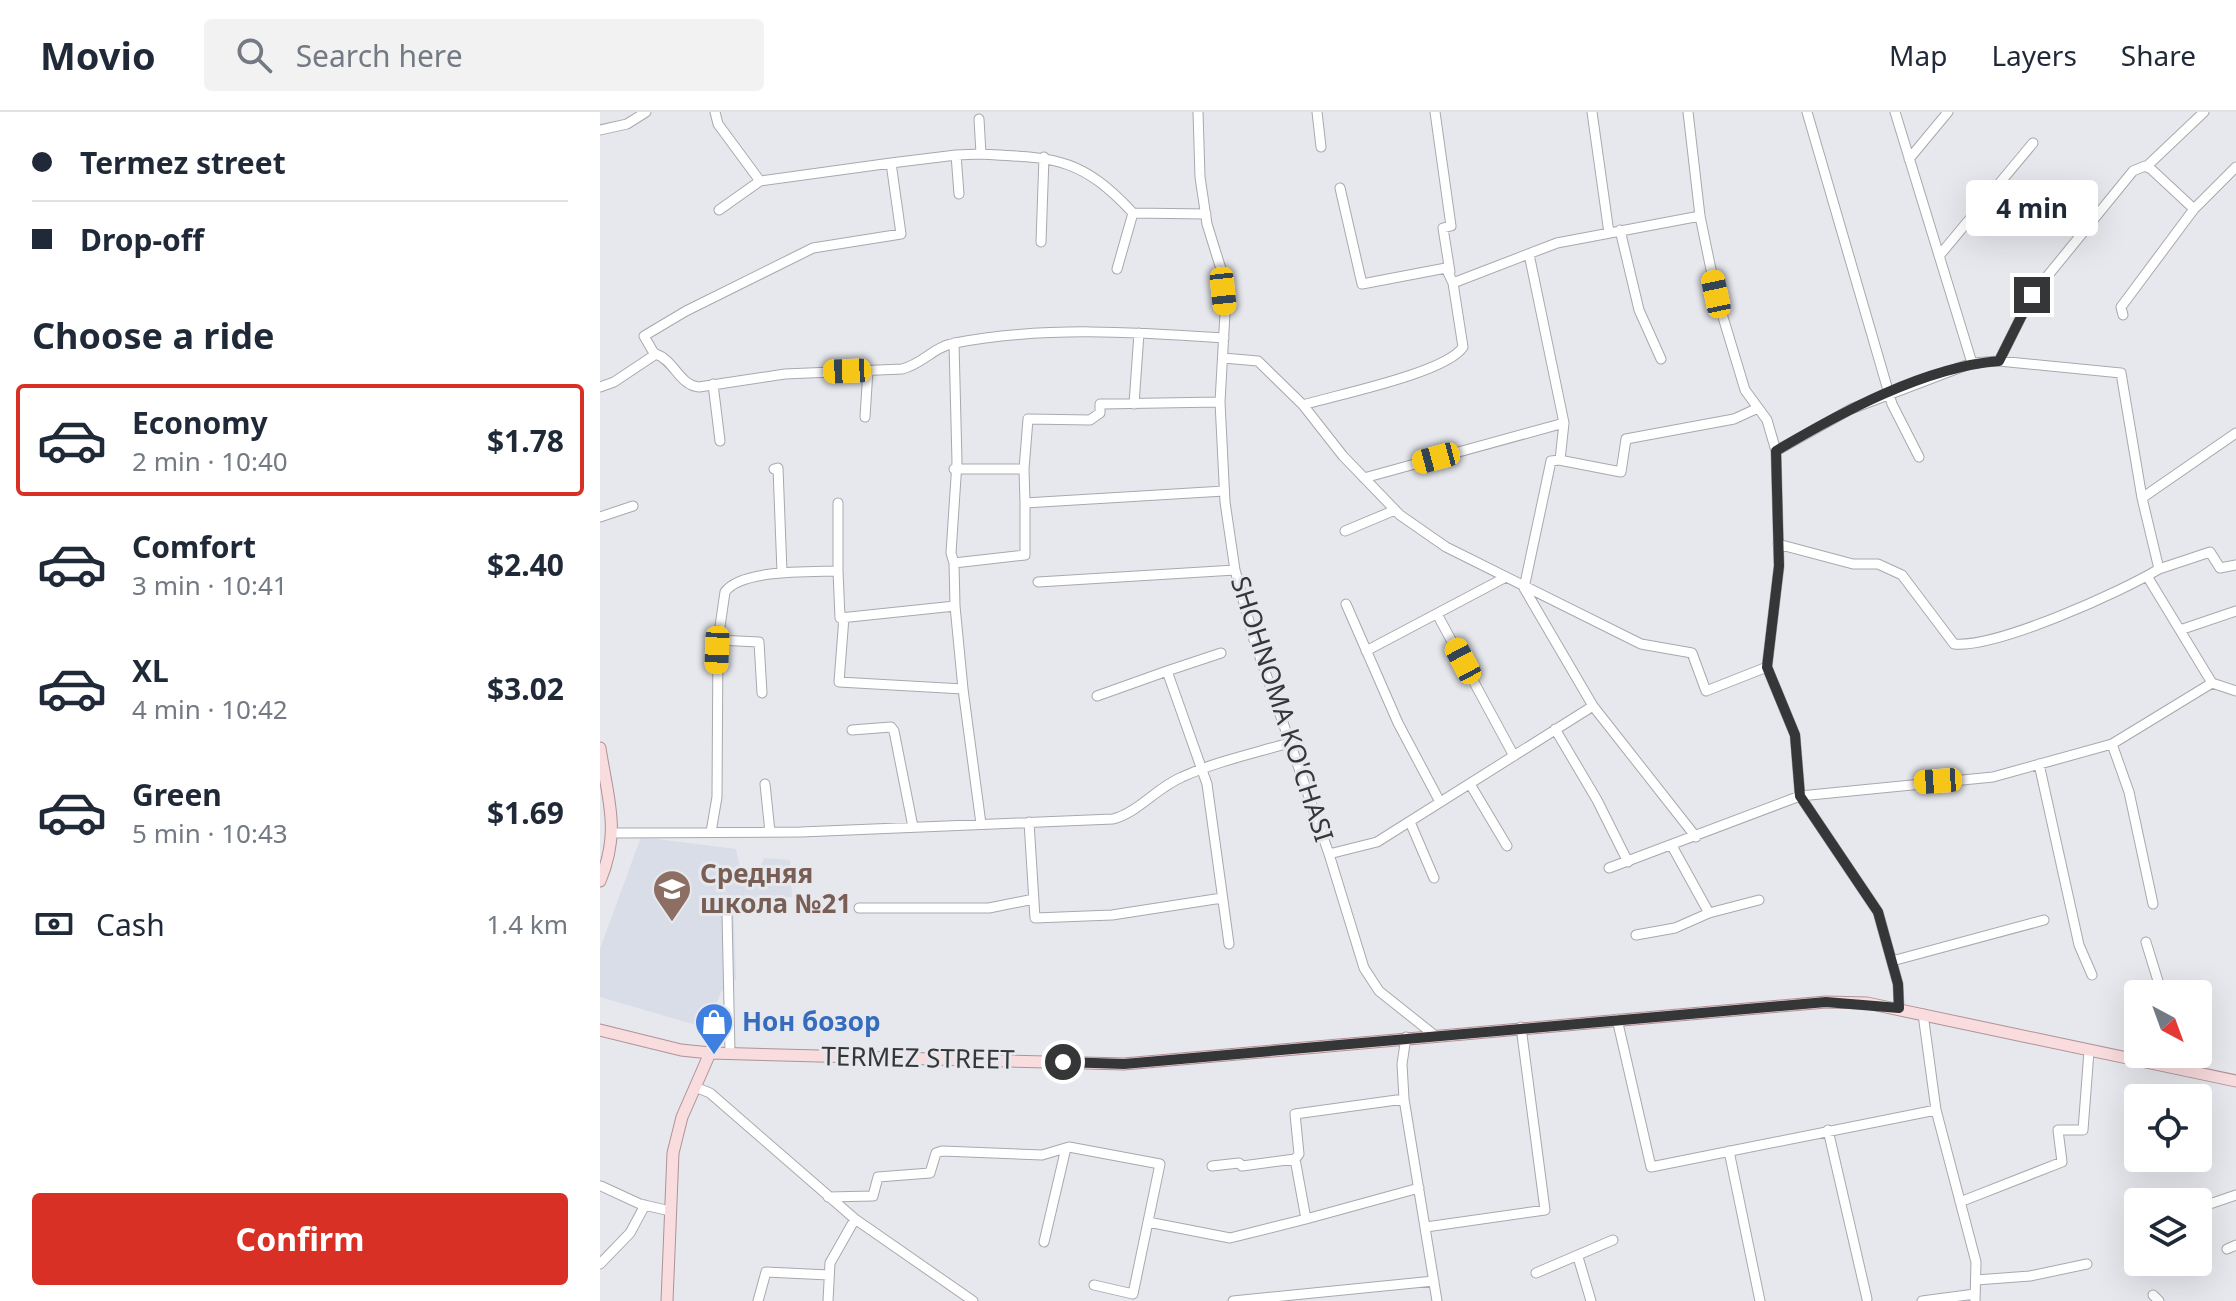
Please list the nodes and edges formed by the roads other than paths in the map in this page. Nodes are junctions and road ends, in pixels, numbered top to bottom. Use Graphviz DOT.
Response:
graph roads {
  1 [pos="646,112"];
  2 [pos="715,112"];
  3 [pos="1198,112"];
  4 [pos="1317,112"];
  5 [pos="1435,112"];
  6 [pos="1592,112"];
  7 [pos="1688,112"];
  8 [pos="1807,112"];
  9 [pos="1895,112"];
  10 [pos="1948,112"];
  11 [pos="2204,112"];
  12 [pos="979,119"];
  13 [pos="600,130"];
  14 [pos="2033,143"];
  15 [pos="1321,147"];
  16 [pos="981,154"];
  17 [pos="956,155"];
  18 [pos="1044,157"];
  19 [pos="1909,159"];
  20 [pos="891,163"];
  21 [pos="2146,167"];
  22 [pos="2236,167"];
  23 [pos="760,181"];
  24 [pos="1340,188"];
  25 [pos="959,194"];
  26 [pos="2194,209"];
  27 [pos="719,210"];
  28 [pos="1133,213"];
  29 [pos="1206,214"];
  30 [pos="1700,216"];
  31 [pos="1614,231"];
  32 [pos="1041,242"];
  33 [pos="1529,254"];
  34 [pos="1939,256"];
  35 [pos="1117,269"];
  36 [pos="1450,272"];
  37 [pos="1453,283"];
  38 [pos="2123,315"];
  39 [pos="1139,333"];
  40 [pos="1224,338"];
  41 [pos="954,343"];
  42 [pos="655,355"];
  43 [pos="1223,358"];
  44 [pos="1661,359"];
  45 [pos="1999,361"];
  46 [pos="1972,363"];
  47 [pos="868,370"];
  48 [pos="713,384"];
  49 [pos="600,387"];
  50 [pos="1889,394"];
  51 [pos="1220,402"];
  52 [pos="1134,404"];
  53 [pos="1303,405"];
  54 [pos="1758,408"];
  55 [pos="865,417"];
  56 [pos="1564,423"];
  57 [pos="2236,433"];
  58 [pos="720,441"];
  59 [pos="1776,451"];
  60 [pos="1919,457"];
  61 [pos="1559,460"];
  62 [pos="774,469"];
  63 [pos="954,469"];
  64 [pos="1024,469"];
  65 [pos="1364,478"];
  66 [pos="1224,491"];
  67 [pos="2142,498"];
  68 [pos="838,503"];
  69 [pos="1025,503"];
  70 [pos="633,506"];
  71 [pos="1395,510"];
  72 [pos="600,517"];
  73 [pos="1345,531"];
  74 [pos="1778,544"];
  75 [pos="954,563"];
  76 [pos="2236,565"];
  77 [pos="2159,569"];
  78 [pos="1235,570"];
  79 [pos="838,571"];
  80 [pos="782,572"];
  81 [pos="2147,576"];
  82 [pos="1506,577"];
  83 [pos="1038,582"];
  84 [pos="1524,588"];
  85 [pos="1346,604"];
  86 [pos="955,606"];
  87 [pos="2236,611"];
  88 [pos="1437,614"];
  89 [pos="844,617"];
  90 [pos="2180,630"];
  91 [pos="718,640"];
  92 [pos="1366,651"];
  93 [pos="1221,653"];
  94 [pos="1767,667"];
  95 [pos="1167,671"];
  96 [pos="2212,683"];
  97 [pos="963,689"];
  98 [pos="2236,691"];
  99 [pos="762,693"];
  100 [pos="1097,696"];
  101 [pos="1593,706"];
  102 [pos="1555,729"];
  103 [pos="852,730"];
  104 [pos="1292,742"];
  105 [pos="2112,744"];
  106 [pos="600,748"];
  107 [pos="1514,756"];
  108 [pos="2039,764"];
  109 [pos="1202,769"];
  110 [pos="602,774"];
  111 [pos="765,784"];
  112 [pos="1470,784"];
  113 [pos="1800,796"];
  114 [pos="1440,802"];
  115 [pos="1029,822"];
  116 [pos="1410,822"];
  117 [pos="981,824"];
  118 [pos="913,827"];
  119 [pos="711,832"];
  120 [pos="770,832"];
  121 [pos="614,833"];
  122 [pos="1696,837"];
  123 [pos="1507,846"];
  124 [pos="1672,846"];
  125 [pos="1329,854"];
  126 [pos="1628,862"];
  127 [pos="1609,868"];
  128 [pos="1434,878"];
  129 [pos="600,881"];
  130 [pos="1222,898"];
  131 [pos="1034,899"];
  132 [pos="1759,900"];
  133 [pos="2153,904"];
  134 [pos="859,908"];
  135 [pos="1709,913"];
  136 [pos="727,914"];
  137 [pos="2044,920"];
  138 [pos="1636,935"];
  139 [pos="2146,942"];
  140 [pos="1229,944"];
  141 [pos="1892,961"];
  142 [pos="2092,975"];
  143 [pos="2158,980"];
  144 [pos="1899,1008"];
  145 [pos="1923,1014"];
  146 [pos="1617,1019"];
  147 [pos="1521,1027"];
  148 [pos="600,1030"];
  149 [pos="1433,1034"];
  150 [pos="1406,1037"];
  151 [pos="2089,1051"];
  152 [pos="710,1053"];
  153 [pos="730,1053"];
  154 [pos="2124,1055"];
  155 [pos="2194,1068"];
  156 [pos="2236,1081"];
  157 [pos="695,1087"];
  158 [pos="1404,1099"];
  159 [pos="1936,1110"];
  160 [pos="1828,1130"];
  161 [pos="1066,1148"];
  162 [pos="1729,1151"];
  163 [pos="1295,1159"];
  164 [pos="1212,1166"];
  165 [pos="601,1186"];
  166 [pos="1419,1188"];
  167 [pos="2236,1195"];
  168 [pos="828,1197"];
  169 [pos="1960,1202"];
  170 [pos="2212,1203"];
  171 [pos="645,1205"];
  172 [pos="670,1211"];
  173 [pos="855,1219"];
  174 [pos="1306,1219"];
  175 [pos="1148,1222"];
  176 [pos="1426,1227"];
  177 [pos="1613,1240"];
  178 [pos="1044,1242"];
  179 [pos="1578,1257"];
  180 [pos="600,1264"];
  181 [pos="2087,1264"];
  182 [pos="1536,1273"];
  183 [pos="829,1275"];
  184 [pos="1976,1280"];
  185 [pos="1434,1281"];
  186 [pos="1094,1285"];
  187 [pos="1322,1296"];
  188 [pos="1975,1298"];
  189 [pos="1865,1300"];
  190 [pos="667,1301"];
  191 [pos="758,1301"];
  192 [pos="828,1301"];
  193 [pos="973,1301"];
  194 [pos="1233,1301"];
  195 [pos="1437,1301"];
  196 [pos="1591,1301"];
  197 [pos="1760,1301"];
  198 [pos="1922,1301"];
  1 -- 13 [label="street"];
  2 -- 23 [label="street"];
  3 -- 29 [label="street, SHOHNOMA KO'CHASI"];
  4 -- 15 [label="street"];
  5 -- 36 [label="street"];
  6 -- 31 [label="street"];
  7 -- 30 [label="street"];
  8 -- 50 [label="street"];
  9 -- 19 [label="street"];
  10 -- 19 [label="street"];
  11 -- 21 [label="street"];
  12 -- 16 [label="street"];
  14 -- 34 [label="street"];
  16 -- 17 [label="street"];
  16 -- 18 [label="street"];
  17 -- 20 [label="street"];
  17 -- 25 [label="street"];
  18 -- 28 [label="street"];
  18 -- 32 [label="street"];
  19 -- 34 [label="street"];
  20 -- 23 [label="street"];
  20 -- 42 [label="street"];
  21 -- 26 [label="street"];
  21 -- 45 [label="street"];
  22 -- 26 [label="street"];
  23 -- 27 [label="street"];
  24 -- 36 [label="street"];
  26 -- 38 [label="street"];
  28 -- 29 [label="street"];
  28 -- 35 [label="street"];
  29 -- 40 [label="street, SHOHNOMA KO'CHASI"];
  30 -- 31 [label="street"];
  30 -- 54 [label="street"];
  31 -- 33 [label="street"];
  31 -- 44 [label="street"];
  33 -- 37 [label="street"];
  33 -- 56 [label="street"];
  34 -- 46 [label="street"];
  36 -- 37 [label="street"];
  37 -- 53 [label="street"];
  39 -- 40 [label="street"];
  39 -- 41 [label="street"];
  39 -- 52 [label="street"];
  40 -- 43 [label="street, SHOHNOMA KO'CHASI"];
  41 -- 47 [label="street"];
  41 -- 63 [label="street"];
  42 -- 48 [label="street"];
  42 -- 49 [label="street"];
  43 -- 51 [label="street, SHOHNOMA KO'CHASI"];
  43 -- 53 [label="street"];
  45 -- 46 [label="street"];
  45 -- 67 [label="street"];
  46 -- 50 [label="street"];
  47 -- 48 [label="street"];
  47 -- 55 [label="street"];
  48 -- 58 [label="street"];
  50 -- 59 [label="street"];
  50 -- 60 [label="street"];
  51 -- 52 [label="street"];
  51 -- 66 [label="street, SHOHNOMA KO'CHASI"];
  52 -- 64 [label="street"];
  53 -- 65 [label="street"];
  54 -- 59 [label="street"];
  54 -- 61 [label="street"];
  56 -- 61 [label="street"];
  56 -- 65 [label="street"];
  57 -- 67 [label="street"];
  59 -- 74 [label="street"];
  61 -- 84 [label="street"];
  62 -- 80 [label="street"];
  63 -- 64 [label="street"];
  63 -- 75 [label="street"];
  64 -- 69 [label="street"];
  65 -- 71 [label="street"];
  66 -- 69 [label="street"];
  66 -- 78 [label="street, SHOHNOMA KO'CHASI"];
  67 -- 77 [label="street"];
  68 -- 79 [label="street"];
  69 -- 75 [label="street"];
  70 -- 72 [label="street"];
  71 -- 73 [label="street"];
  71 -- 82 [label="street"];
  74 -- 81 [label="street"];
  74 -- 94 [label="street"];
  75 -- 86 [label="street"];
  76 -- 77 [label="street"];
  77 -- 81 [label="street"];
  78 -- 83 [label="street"];
  78 -- 104 [label="street, SHOHNOMA KO'CHASI"];
  79 -- 80 [label="street"];
  79 -- 89 [label="street"];
  80 -- 91 [label="street"];
  81 -- 90 [label="street"];
  82 -- 84 [label="street"];
  82 -- 88 [label="street"];
  84 -- 94 [label="street"];
  84 -- 101 [label="street"];
  85 -- 92 [label="street"];
  86 -- 89 [label="street"];
  86 -- 97 [label="street"];
  87 -- 90 [label="street"];
  88 -- 92 [label="street"];
  88 -- 107 [label="street"];
  89 -- 97 [label="street"];
  90 -- 96 [label="street"];
  91 -- 99 [label="street"];
  91 -- 119 [label="street"];
  92 -- 114 [label="street"];
  93 -- 95 [label="street"];
  94 -- 113 [label="street"];
  95 -- 100 [label="street"];
  95 -- 109 [label="street"];
  96 -- 98 [label="street"];
  96 -- 105 [label="street"];
  97 -- 117 [label="street"];
  101 -- 102 [label="street"];
  101 -- 122 [label="street"];
  102 -- 107 [label="street"];
  102 -- 126 [label="street"];
  103 -- 118 [label="street"];
  104 -- 109 [label="street"];
  104 -- 125 [label="street, SHOHNOMA KO'CHASI"];
  105 -- 108 [label="street"];
  105 -- 133 [label="street"];
  106 -- 110 [label="main road"];
  107 -- 112 [label="street"];
  108 -- 113 [label="street"];
  108 -- 142 [label="street"];
  109 -- 115 [label="street"];
  109 -- 130 [label="street"];
  110 -- 121 [label="main road"];
  111 -- 120 [label="street"];
  112 -- 114 [label="street"];
  112 -- 123 [label="street"];
  113 -- 122 [label="street"];
  113 -- 141 [label="street"];
  114 -- 116 [label="street"];
  115 -- 117 [label="street"];
  115 -- 131 [label="street"];
  116 -- 125 [label="street"];
  116 -- 128 [label="street"];
  117 -- 118 [label="street"];
  118 -- 120 [label="street"];
  119 -- 120 [label="street"];
  119 -- 121 [label="street"];
  121 -- 129 [label="main road"];
  122 -- 124 [label="street"];
  124 -- 126 [label="street"];
  124 -- 135 [label="street"];
  125 -- 149 [label="street, SHOHNOMA KO'CHASI"];
  126 -- 127 [label="street"];
  130 -- 131 [label="street"];
  130 -- 140 [label="street"];
  131 -- 134 [label="street"];
  132 -- 135 [label="street"];
  135 -- 138 [label="street"];
  136 -- 153 [label="street"];
  137 -- 141 [label="street"];
  139 -- 143 [label="street"];
  141 -- 144 [label="street"];
  144 -- 145 [label="main road, TERMEZ STREET"];
  144 -- 146 [label="main road, TERMEZ STREET"];
  145 -- 151 [label="main road, TERMEZ STREET"];
  145 -- 159 [label="street"];
  146 -- 147 [label="main road, TERMEZ STREET"];
  146 -- 162 [label="street"];
  147 -- 149 [label="main road, TERMEZ STREET"];
  147 -- 176 [label="street"];
  148 -- 152 [label="main road, TERMEZ STREET"];
  149 -- 150 [label="main road, TERMEZ STREET"];
  150 -- 153 [label="main road, TERMEZ STREET"];
  150 -- 158 [label="street"];
  151 -- 154 [label="main road, TERMEZ STREET"];
  151 -- 169 [label="street"];
  152 -- 153 [label="main road, TERMEZ STREET"];
  152 -- 157 [label="main road"];
  155 -- 156 [label="main road, TERMEZ STREET"];
  157 -- 168 [label="street"];
  157 -- 172 [label="main road"];
  158 -- 163 [label="street"];
  158 -- 166 [label="street"];
  159 -- 160 [label="street"];
  159 -- 169 [label="street"];
  160 -- 162 [label="street"];
  160 -- 189 [label="street"];
  161 -- 168 [label="street"];
  161 -- 175 [label="street"];
  161 -- 178 [label="street"];
  162 -- 197 [label="street"];
  163 -- 164 [label="street"];
  163 -- 174 [label="street"];
  165 -- 171 [label="street"];
  166 -- 174 [label="street"];
  166 -- 176 [label="street"];
  167 -- 170 [label="street"];
  168 -- 173 [label="street"];
  169 -- 184 [label="street"];
  171 -- 172 [label="street"];
  171 -- 180 [label="street"];
  172 -- 190 [label="main road"];
  173 -- 183 [label="street"];
  173 -- 193 [label="street"];
  174 -- 175 [label="street"];
  175 -- 186 [label="street"];
  176 -- 185 [label="street"];
  177 -- 179 [label="street"];
  179 -- 182 [label="street"];
  179 -- 196 [label="street"];
  181 -- 184 [label="street"];
  183 -- 191 [label="street"];
  183 -- 192 [label="street"];
  184 -- 188 [label="street"];
  185 -- 187 [label="street"];
  185 -- 195 [label="street"];
  187 -- 194 [label="street"];
  188 -- 198 [label="street"];
}
